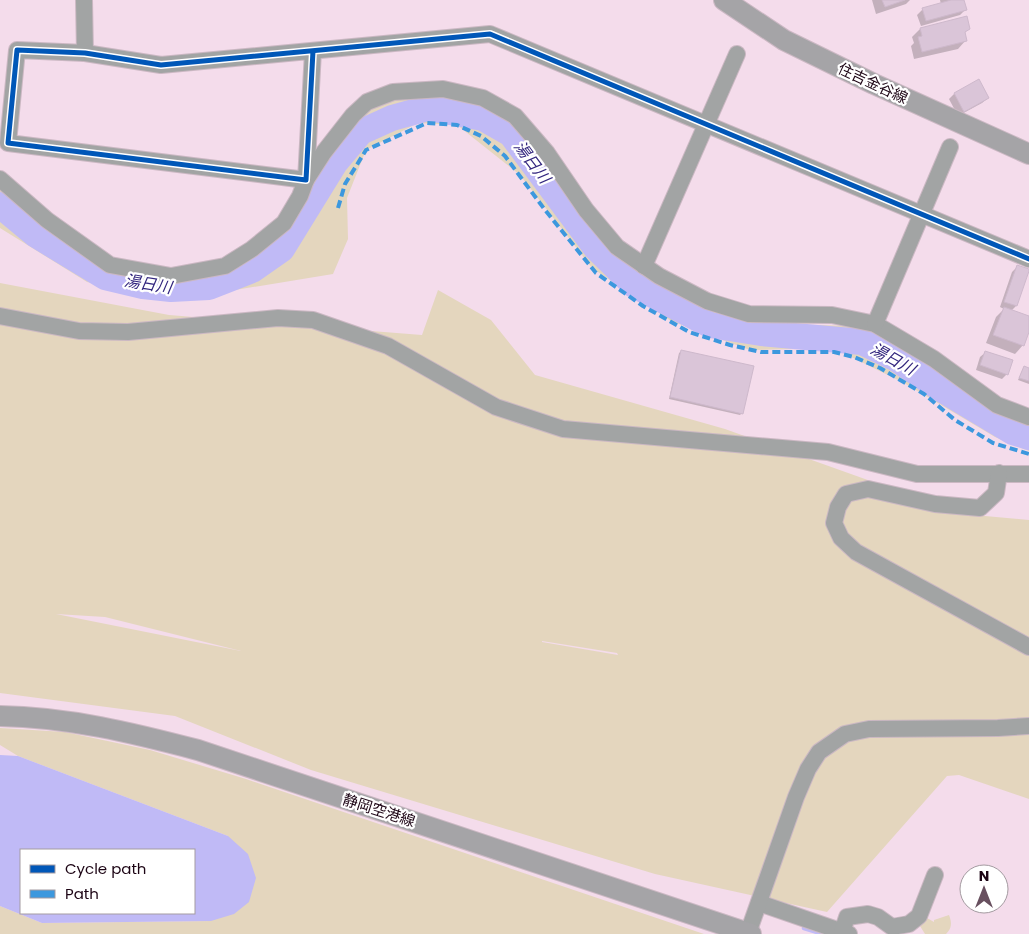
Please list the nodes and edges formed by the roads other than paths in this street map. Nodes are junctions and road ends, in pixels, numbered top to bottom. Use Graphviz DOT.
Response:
graph roads {
  1 [pos="84,0"];
  2 [pos="724,0"];
  3 [pos="312,51"];
  4 [pos="85,53"];
  5 [pos="737,54"];
  6 [pos="706,124"];
  7 [pos="950,147"];
  8 [pos="1029,154"];
  9 [pos="0,179"];
  10 [pos="306,180"];
  11 [pos="923,215"];
  12 [pos="1029,259"];
  13 [pos="644,266"];
  14 [pos="0,316"];
  15 [pos="875,324"];
  16 [pos="1029,417"];
  17 [pos="999,473"];
  18 [pos="1029,474"];
  19 [pos="1029,647"];
  20 [pos="0,716"];
  21 [pos="1029,726"];
  22 [pos="935,875"];
  23 [pos="759,903"];
  24 [pos="845,933"];
  25 [pos="750,934"];
  1 -- 4 [label="street"];
  2 -- 8 [label="main road, 住吉金谷線"];
  3 -- 4 [label="street"];
  3 -- 6 [label="street"];
  3 -- 10 [label="street"];
  4 -- 10 [label="street"];
  5 -- 6 [label="street"];
  6 -- 11 [label="street"];
  6 -- 13 [label="street"];
  7 -- 11 [label="street"];
  9 -- 10 [label="street"];
  10 -- 13 [label="street"];
  11 -- 12 [label="street"];
  11 -- 15 [label="street"];
  13 -- 15 [label="street"];
  14 -- 17 [label="street"];
  15 -- 16 [label="street"];
  17 -- 18 [label="street"];
  17 -- 19 [label="street"];
  20 -- 25 [label="main road, 静岡空港線"];
  21 -- 23 [label="street"];
  22 -- 24 [label="street"];
  23 -- 24 [label="street"];
  23 -- 25 [label="street"];
}
